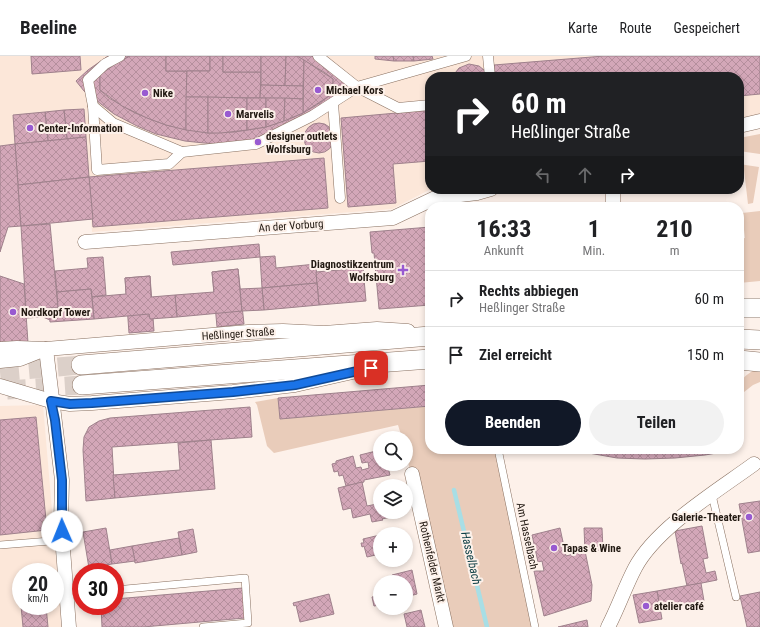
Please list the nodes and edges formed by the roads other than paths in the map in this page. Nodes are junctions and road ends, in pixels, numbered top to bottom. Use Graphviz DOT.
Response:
graph roads {
  1 [pos="120,56"];
  2 [pos="318,56"];
  3 [pos="466,56"];
  4 [pos="488,56"];
  5 [pos="490,72"];
  6 [pos="357,87"];
  7 [pos="333,103"];
  8 [pos="425,105"];
  9 [pos="93,106"];
  10 [pos="760,121"];
  11 [pos="744,125"];
  12 [pos="182,152"];
  13 [pos="468,194"];
  14 [pos="340,198"];
  15 [pos="427,202"];
  16 [pos="425,203"];
  17 [pos="85,242"];
  18 [pos="744,308"];
  19 [pos="760,308"];
  20 [pos="425,333"];
  21 [pos="425,336"];
  22 [pos="0,349"];
  23 [pos="46,349"];
  24 [pos="425,359"];
  25 [pos="410,360"];
  26 [pos="744,360"];
  27 [pos="0,361"];
  28 [pos="760,362"];
  29 [pos="81,366"];
  30 [pos="82,385"];
  31 [pos="0,386"];
  32 [pos="51,401"];
  33 [pos="499,454"];
  34 [pos="754,464"];
  35 [pos="412,474"];
  36 [pos="712,495"];
  37 [pos="62,523"];
  38 [pos="46,524"];
  39 [pos="63,540"];
  40 [pos="0,546"];
  41 [pos="124,589"];
  42 [pos="67,594"];
  43 [pos="72,594"];
  44 [pos="736,596"];
  45 [pos="69,627"];
  46 [pos="203,627"];
  47 [pos="446,627"];
  48 [pos="535,627"];
  49 [pos="608,627"];
  1 -- 9 [label="street"];
  2 -- 6 [label="street"];
  3 -- 6 [label="street"];
  4 -- 5 [label="street"];
  6 -- 7 [label="street"];
  6 -- 8 [label="street"];
  7 -- 12 [label="street"];
  7 -- 14 [label="street"];
  9 -- 12 [label="street"];
  9 -- 12 [label="street"];
  10 -- 11 [label="street"];
  13 -- 15 [label="street, An der Vorburg"];
  16 -- 17 [label="street, An der Vorburg"];
  18 -- 19 [label="main road"];
  20 -- 23 [label="street, Heßlinger Straße"];
  21 -- 29 [label="main road, Heßlinger Straße"];
  22 -- 23 [label="street, Heßlinger Straße"];
  23 -- 27 [label="street, Heßlinger Straße"];
  23 -- 32 [label="street"];
  24 -- 25 [label="main road"];
  25 -- 30 [label="main road"];
  25 -- 32 [label="street"];
  26 -- 28 [label="main road"];
  31 -- 32 [label="street"];
  32 -- 37 [label="street"];
  33 -- 48 [label="lane, Am Hasselbach"];
  34 -- 36 [label="street"];
  35 -- 47 [label="street, Rothenfelder Markt"];
  36 -- 44 [label="lane"];
  36 -- 49 [label="street"];
  37 -- 38 [label="lane"];
  37 -- 39 [label="street"];
  39 -- 40 [label="lane"];
  39 -- 42 [label="street"];
  41 -- 46 [label="lane"];
  42 -- 43 [label="lane"];
  42 -- 45 [label="street"];
}
